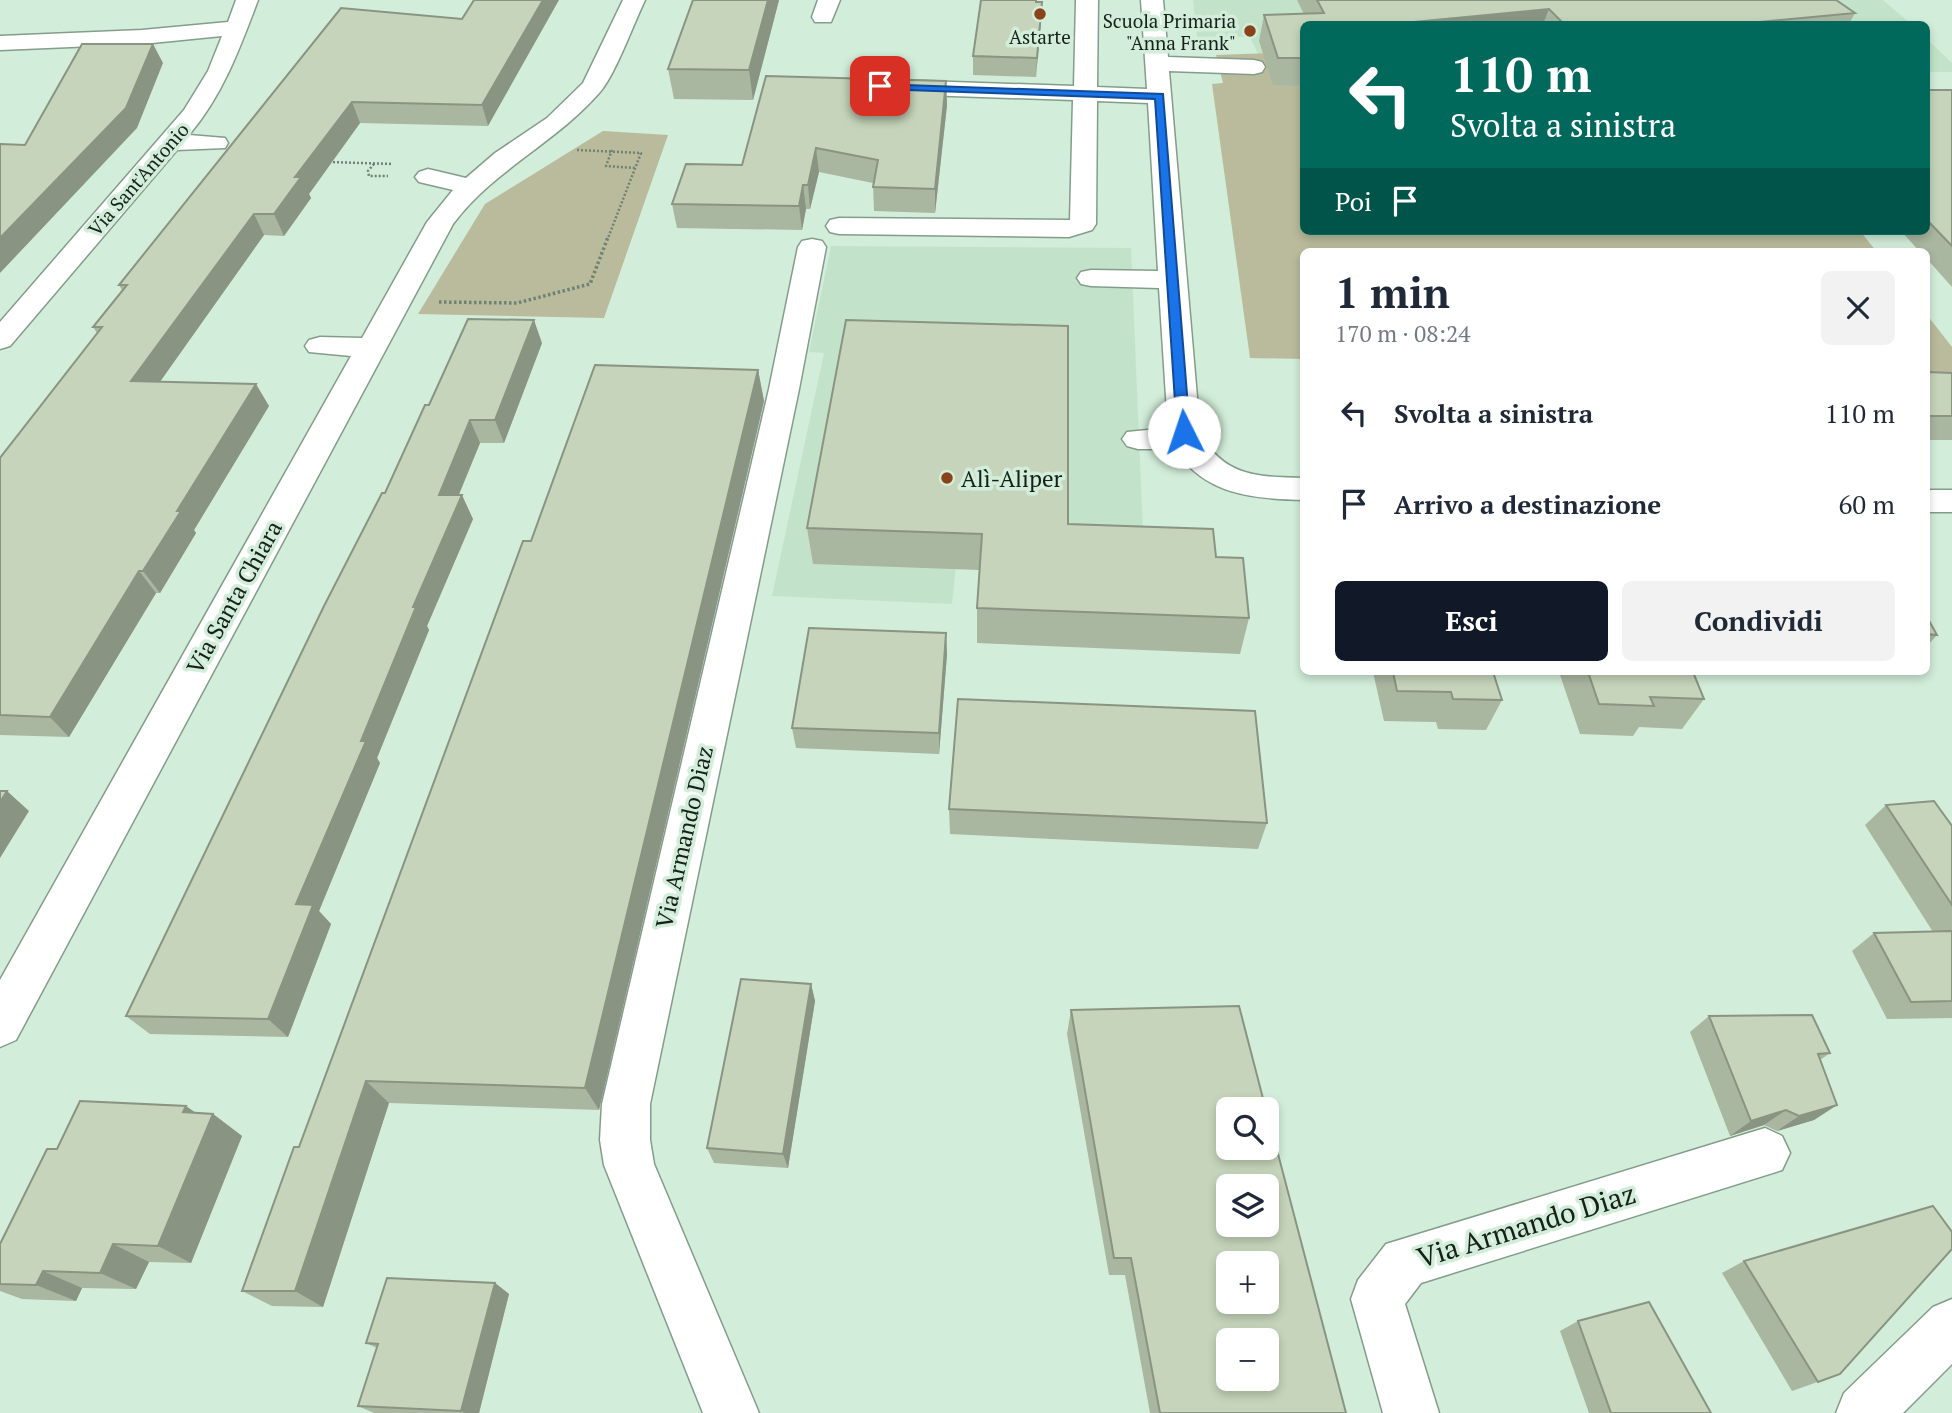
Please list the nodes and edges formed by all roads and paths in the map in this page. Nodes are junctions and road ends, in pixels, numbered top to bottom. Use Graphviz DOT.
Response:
graph roads {
  1 [pos="247,0"];
  2 [pos="635,0"];
  3 [pos="1087,0"];
  4 [pos="1152,0"];
  5 [pos="237,28"];
  6 [pos="0,43"];
  7 [pos="1157,64"];
  8 [pos="1254,67"];
  9 [pos="880,86"];
  10 [pos="1087,94"];
  11 [pos="1159,96"];
  12 [pos="171,142"];
  13 [pos="216,144"];
  14 [pos="573,150"];
  15 [pos="612,150"];
  16 [pos="325,162"];
  17 [pos="635,168"];
  18 [pos="390,176"];
  19 [pos="428,177"];
  20 [pos="477,183"];
  21 [pos="1091,278"];
  22 [pos="1172,280"];
  23 [pos="438,302"];
  24 [pos="0,340"];
  25 [pos="320,346"];
  26 [pos="372,347"];
  27 [pos="1186,438"];
  28 [pos="1138,439"];
  29 [pos="1300,489"];
  30 [pos="1930,500"];
  31 [pos="1952,501"];
  32 [pos="0,1025"];
  33 [pos="1765,1153"];
  34 [pos="1952,1326"];
  35 [pos="731,1413"];
  36 [pos="1411,1413"];
  37 [pos="1864,1413"];
  1 -- 5 [label="street, Via Sant'Antonio"];
  2 -- 20 [label="street, Via Santa Chiara"];
  3 -- 10 [label="street"];
  4 -- 7 [label="street"];
  5 -- 6 [label="street"];
  5 -- 12 [label="street, Via Sant'Antonio"];
  7 -- 8 [label="street"];
  7 -- 11 [label="street"];
  9 -- 10 [label="street"];
  10 -- 11 [label="street"];
  10 -- 35 [label="street, Via Armando Diaz"];
  11 -- 22 [label="street"];
  12 -- 13 [label="street"];
  12 -- 24 [label="street, Via Sant'Antonio"];
  14 -- 15 [label="path"];
  15 -- 17 [label="path"];
  15 -- 17 [label="path"];
  16 -- 18 [label="path"];
  17 -- 23 [label="path"];
  19 -- 20 [label="street"];
  20 -- 26 [label="street, Via Santa Chiara"];
  21 -- 22 [label="street"];
  22 -- 27 [label="street"];
  25 -- 26 [label="street"];
  26 -- 32 [label="street, Via Santa Chiara"];
  27 -- 28 [label="street"];
  27 -- 29 [label="street"];
  30 -- 31 [label="street"];
  33 -- 36 [label="street, Via Armando Diaz"];
  34 -- 37 [label="street"];
}
